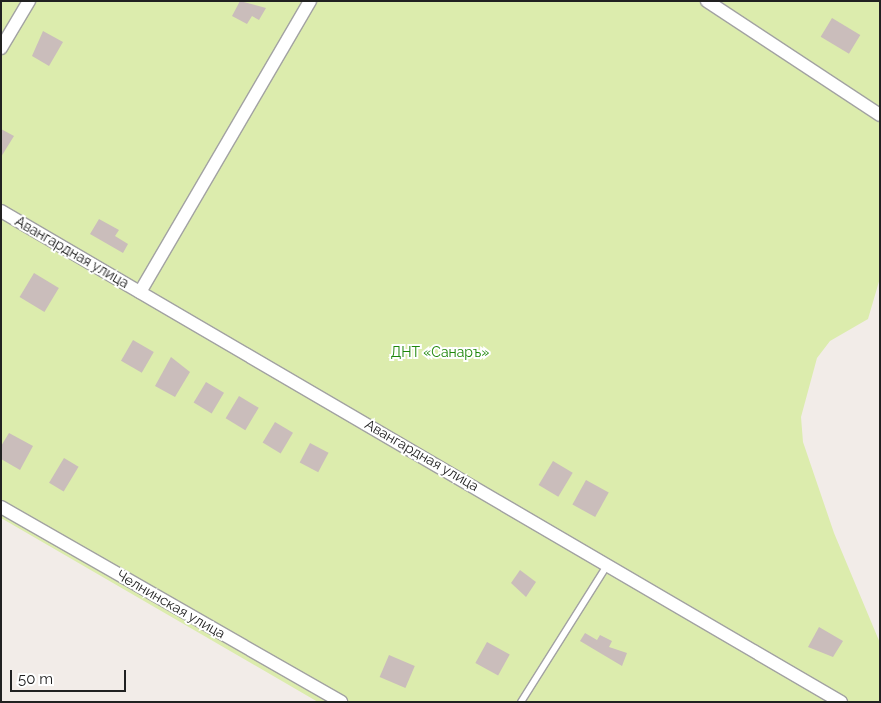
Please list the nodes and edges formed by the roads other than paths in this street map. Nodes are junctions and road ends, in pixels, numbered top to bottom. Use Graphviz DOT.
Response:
graph roads {
  1 [pos="28,1"];
  2 [pos="310,1"];
  3 [pos="707,1"];
  4 [pos="1,48"];
  5 [pos="880,115"];
  6 [pos="1,211"];
  7 [pos="140,292"];
  8 [pos="1,507"];
  9 [pos="609,563"];
  10 [pos="341,702"];
  11 [pos="521,702"];
  12 [pos="842,702"];
  1 -- 4 [label="street"];
  2 -- 7 [label="street"];
  3 -- 5 [label="street"];
  6 -- 7 [label="street, Авангардная улица"];
  7 -- 9 [label="street, Авангардная улица"];
  8 -- 10 [label="street, Челнинская улица"];
  9 -- 11 [label="lane"];
  9 -- 12 [label="street, Авангардная улица"];
}
